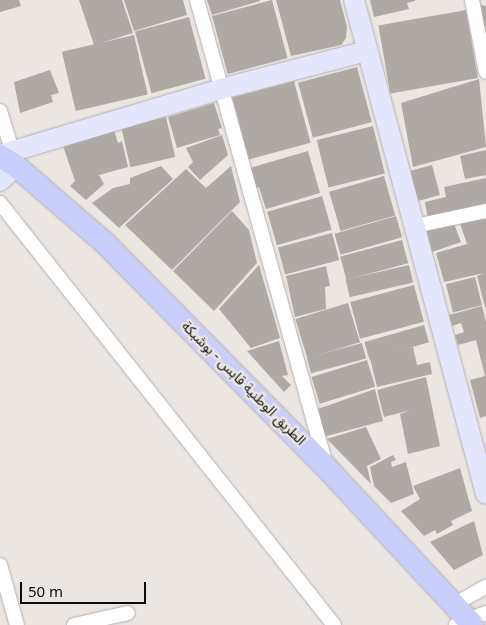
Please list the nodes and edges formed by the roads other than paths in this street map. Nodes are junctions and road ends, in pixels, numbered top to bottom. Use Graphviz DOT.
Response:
graph roads {
  1 [pos="197,0"];
  2 [pos="354,0"];
  3 [pos="472,0"];
  4 [pos="367,51"];
  5 [pos="486,72"];
  6 [pos="221,89"];
  7 [pos="0,111"];
  8 [pos="5,162"];
  9 [pos="0,203"];
  10 [pos="486,211"];
  11 [pos="415,226"];
  12 [pos="326,466"];
  13 [pos="486,494"];
  14 [pos="0,564"];
  15 [pos="486,587"];
  16 [pos="128,613"];
  17 [pos="468,618"];
  18 [pos="17,625"];
  19 [pos="74,625"];
  20 [pos="334,625"];
  1 -- 6 [label="street"];
  2 -- 4 [label="street"];
  3 -- 5 [label="street"];
  4 -- 6 [label="street"];
  4 -- 11 [label="street"];
  6 -- 8 [label="street"];
  6 -- 12 [label="street"];
  7 -- 8 [label="street"];
  8 -- 12 [label="main road, الطريق الوطنية قابس - بوشبكة"];
  9 -- 20 [label="street"];
  10 -- 11 [label="street"];
  11 -- 13 [label="street"];
  12 -- 17 [label="main road, الطريق الوطنية قابس - بوشبكة"];
  14 -- 18 [label="street"];
  15 -- 17 [label="street"];
  16 -- 19 [label="street"];
}
